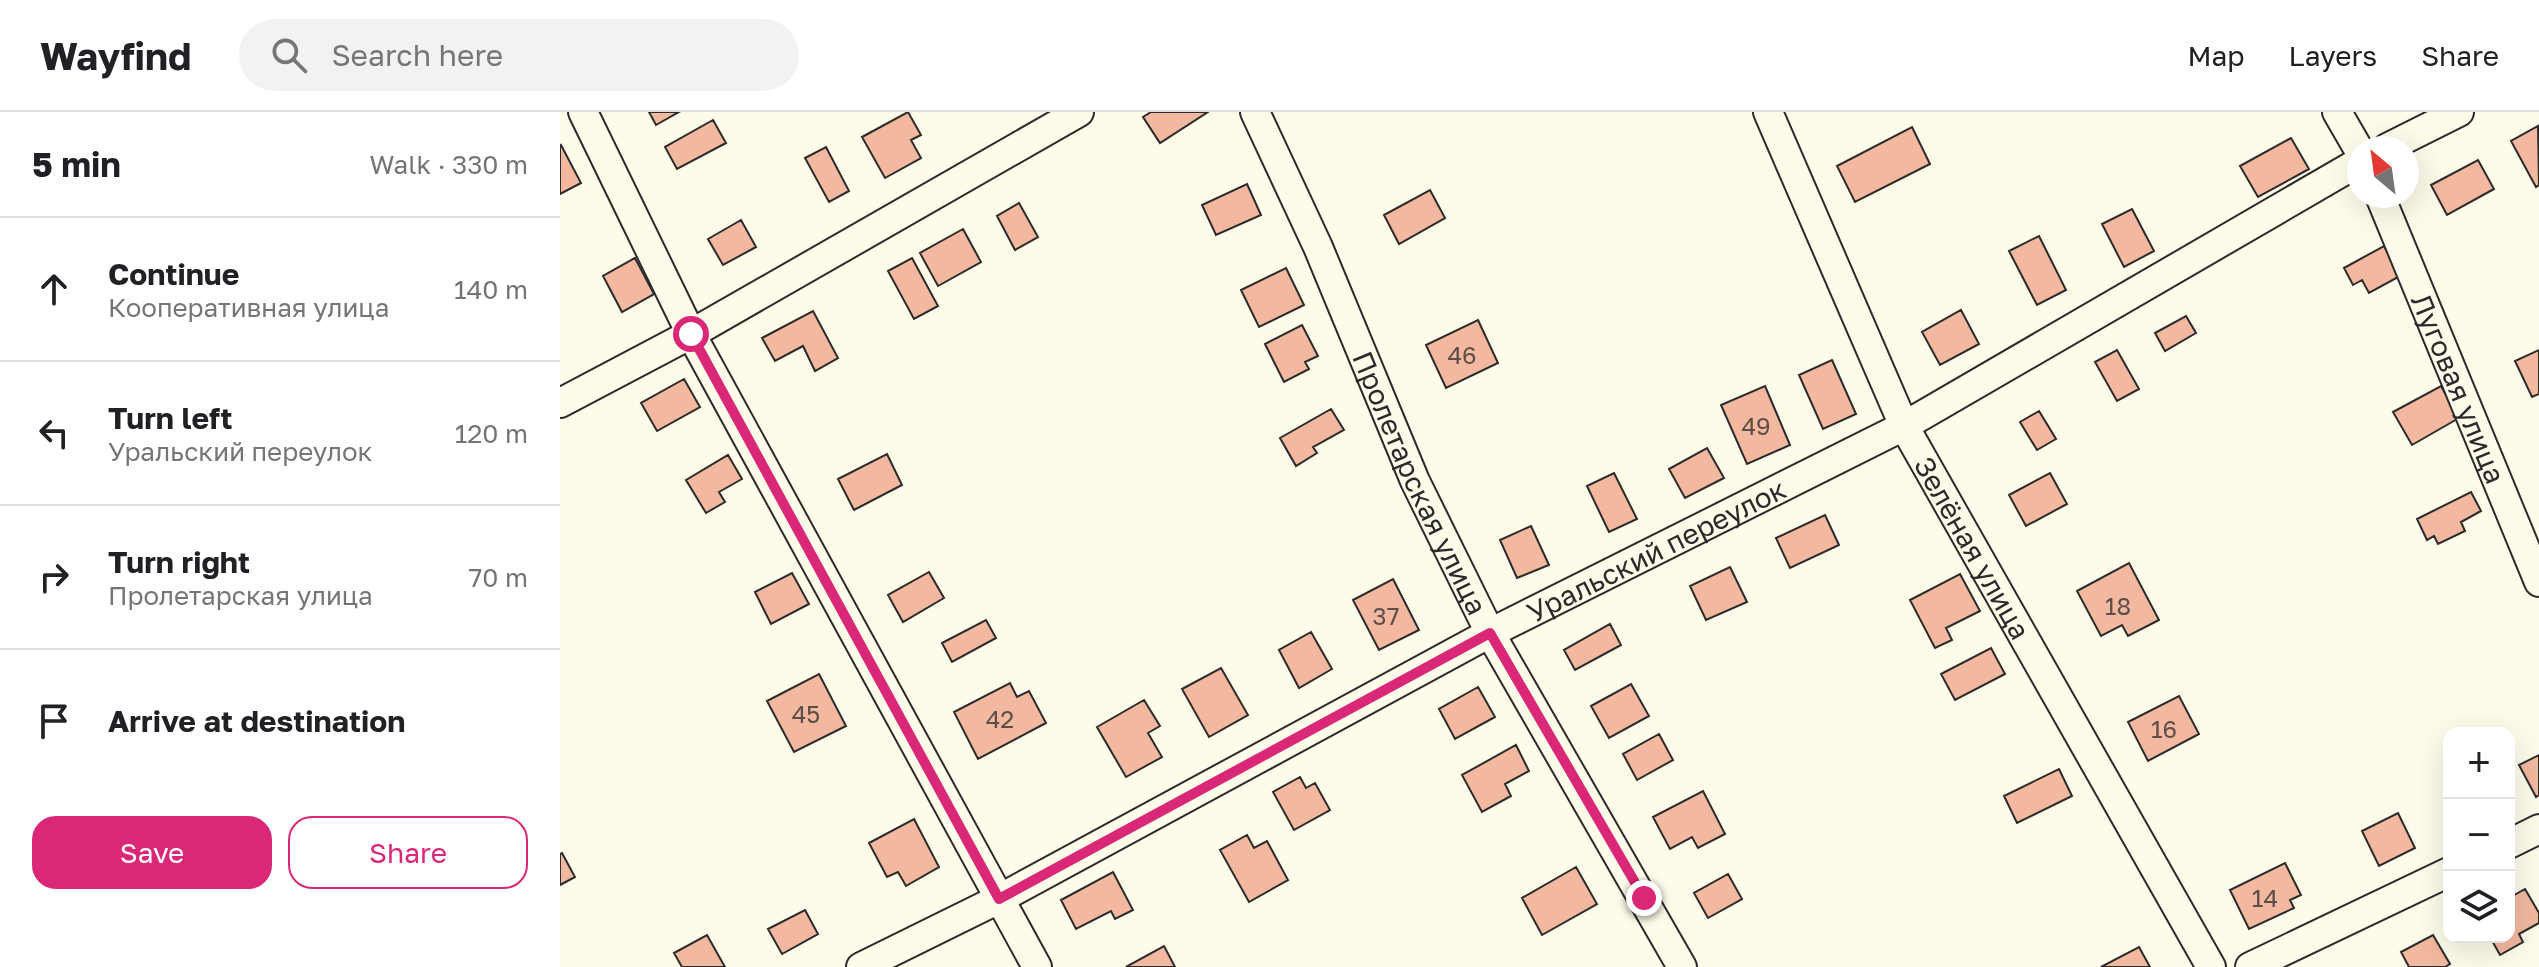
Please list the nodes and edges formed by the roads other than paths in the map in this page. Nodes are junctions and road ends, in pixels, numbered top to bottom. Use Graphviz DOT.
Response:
graph roads {
  1 [pos="583,112"];
  2 [pos="1079,112"];
  3 [pos="1255,112"];
  4 [pos="1768,112"];
  5 [pos="2337,112"];
  6 [pos="2459,112"];
  7 [pos="2351,136"];
  8 [pos="2411,136"];
  9 [pos="2347,169"];
  10 [pos="2385,208"];
  11 [pos="691,334"];
  12 [pos="560,403"];
  13 [pos="1904,426"];
  14 [pos="2539,582"];
  15 [pos="1490,633"];
  16 [pos="2539,829"];
  17 [pos="2515,841"];
  18 [pos="2443,875"];
  19 [pos="999,899"];
  20 [pos="861,967"];
  21 [pos="1037,967"];
  22 [pos="1682,967"];
  23 [pos="2211,967"];
  24 [pos="2250,967"];
  1 -- 11 [label="street"];
  2 -- 11 [label="street"];
  3 -- 15 [label="street, Пролетарская улица"];
  4 -- 13 [label="street, Зелёная улица"];
  5 -- 7 [label="street"];
  6 -- 8 [label="street"];
  9 -- 13 [label="street, Уральский переулок"];
  10 -- 14 [label="street, Луговая улица"];
  11 -- 12 [label="street"];
  11 -- 19 [label="street"];
  13 -- 15 [label="street, Уральский переулок"];
  13 -- 23 [label="street, Зелёная улица"];
  15 -- 19 [label="street, Уральский переулок"];
  15 -- 22 [label="street, Пролетарская улица"];
  16 -- 17 [label="street"];
  18 -- 24 [label="street"];
  19 -- 20 [label="street, Уральский переулок"];
  19 -- 21 [label="street"];
}
